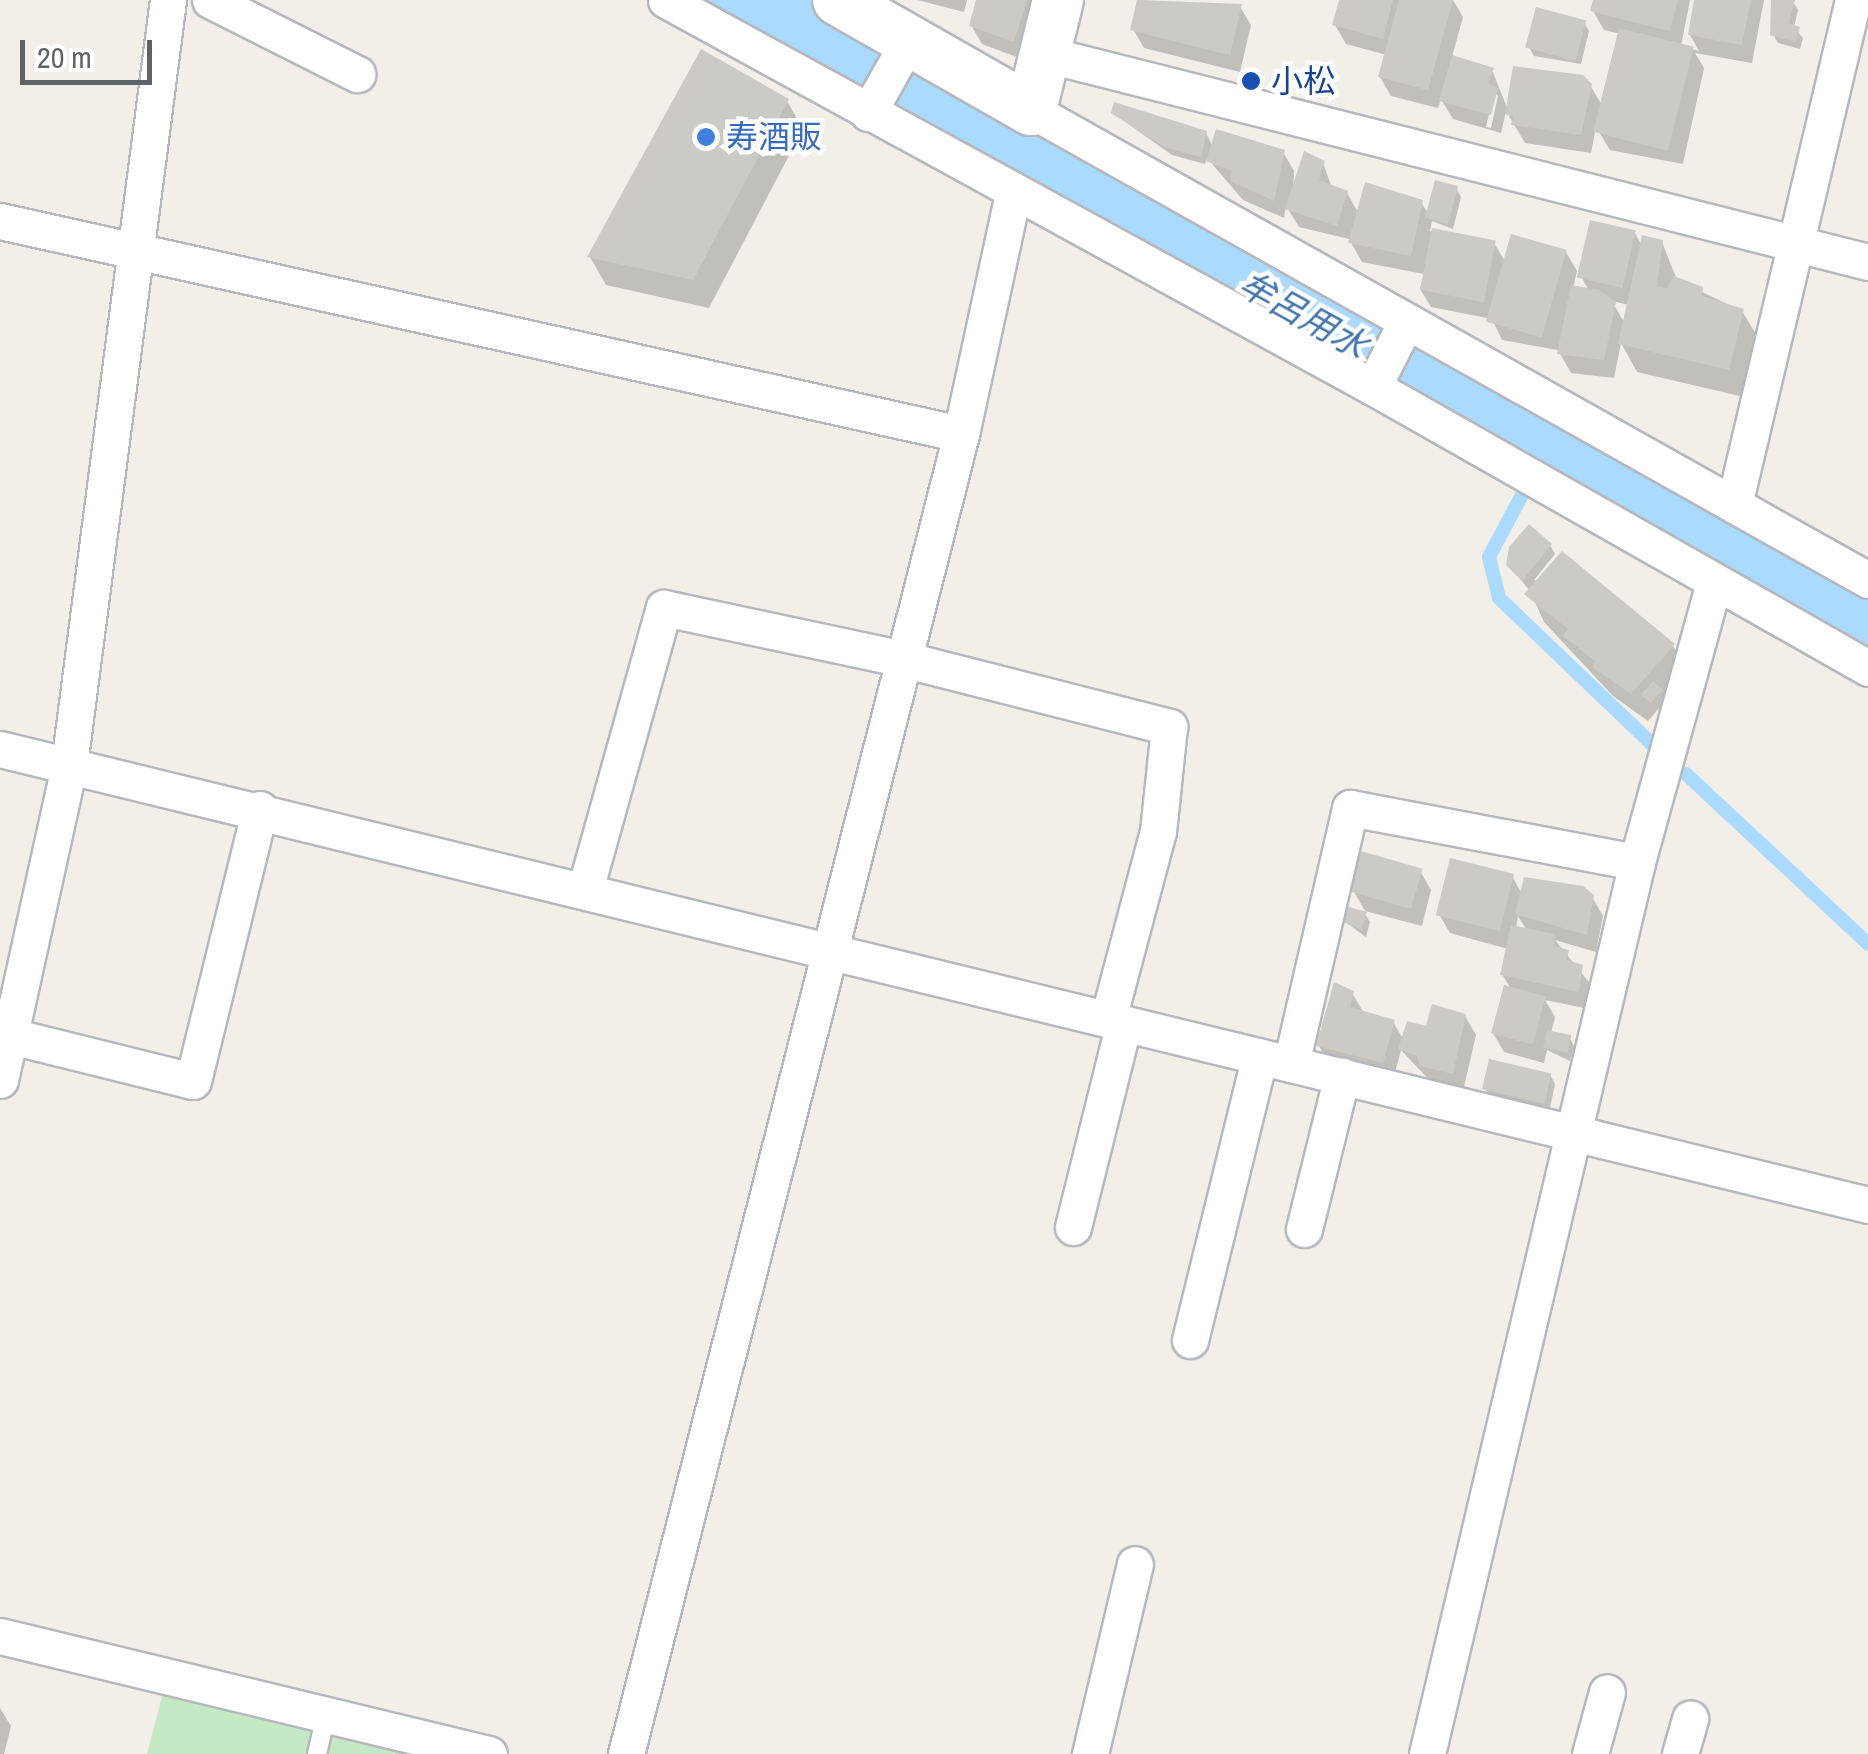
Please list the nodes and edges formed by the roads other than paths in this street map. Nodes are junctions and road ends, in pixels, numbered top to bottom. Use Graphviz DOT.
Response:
graph roads {
  1 [pos="168,0"];
  2 [pos="210,0"];
  3 [pos="666,0"];
  4 [pos="838,0"];
  5 [pos="1058,0"];
  6 [pos="1853,0"];
  7 [pos="904,50"];
  8 [pos="1045,54"];
  9 [pos="357,74"];
  10 [pos="873,104"];
  11 [pos="1031,110"];
  12 [pos="1013,194"];
  13 [pos="0,221"];
  14 [pos="1791,243"];
  15 [pos="133,254"];
  16 [pos="1868,262"];
  17 [pos="1401,331"];
  18 [pos="1376,381"];
  19 [pos="961,434"];
  20 [pos="1734,506"];
  21 [pos="1868,580"];
  22 [pos="1714,582"];
  23 [pos="902,659"];
  24 [pos="1868,668"];
  25 [pos="0,749"];
  26 [pos="69,765"];
  27 [pos="260,810"];
  28 [pos="1637,862"];
  29 [pos="585,890"];
  30 [pos="826,950"];
  31 [pos="1116,1021"];
  32 [pos="11,1036"];
  33 [pos="1275,1060"];
  34 [pos="1342,1076"];
  35 [pos="0,1080"];
  36 [pos="1573,1130"];
  37 [pos="1868,1205"];
  38 [pos="1073,1227"];
  39 [pos="1304,1229"];
  40 [pos="1190,1340"];
  41 [pos="1136,1564"];
  42 [pos="0,1636"];
  43 [pos="1607,1692"];
  44 [pos="326,1714"];
  45 [pos="1690,1718"];
  46 [pos="317,1754"];
  47 [pos="488,1754"];
  48 [pos="626,1754"];
  49 [pos="1090,1754"];
  50 [pos="1427,1754"];
  51 [pos="1590,1754"];
  52 [pos="1680,1754"];
  1 -- 15 [label="street"];
  2 -- 9 [label="street"];
  3 -- 10 [label="street"];
  4 -- 7 [label="street"];
  5 -- 8 [label="street"];
  6 -- 14 [label="street"];
  7 -- 10 [label="street"];
  7 -- 11 [label="street"];
  8 -- 11 [label="street"];
  8 -- 14 [label="street"];
  10 -- 12 [label="street"];
  11 -- 17 [label="street"];
  12 -- 18 [label="street"];
  12 -- 19 [label="street"];
  13 -- 15 [label="street"];
  14 -- 16 [label="street"];
  14 -- 20 [label="street"];
  15 -- 19 [label="street"];
  15 -- 26 [label="street"];
  17 -- 18 [label="street"];
  17 -- 20 [label="street"];
  18 -- 22 [label="street"];
  19 -- 23 [label="street"];
  20 -- 21 [label="street"];
  22 -- 24 [label="street"];
  22 -- 28 [label="street"];
  23 -- 29 [label="street"];
  23 -- 30 [label="street"];
  23 -- 31 [label="street"];
  25 -- 26 [label="street"];
  26 -- 27 [label="street"];
  26 -- 32 [label="street"];
  27 -- 29 [label="street"];
  27 -- 32 [label="street"];
  28 -- 33 [label="street"];
  28 -- 36 [label="street"];
  29 -- 30 [label="street"];
  30 -- 31 [label="street"];
  30 -- 48 [label="street"];
  31 -- 33 [label="street"];
  31 -- 38 [label="street"];
  32 -- 35 [label="street"];
  33 -- 34 [label="street"];
  33 -- 40 [label="street"];
  34 -- 36 [label="street"];
  34 -- 39 [label="street"];
  36 -- 37 [label="street"];
  36 -- 50 [label="street"];
  41 -- 49 [label="street"];
  42 -- 44 [label="street"];
  43 -- 51 [label="street"];
  44 -- 46 [label="lane"];
  44 -- 47 [label="street"];
  45 -- 52 [label="street"];
}
